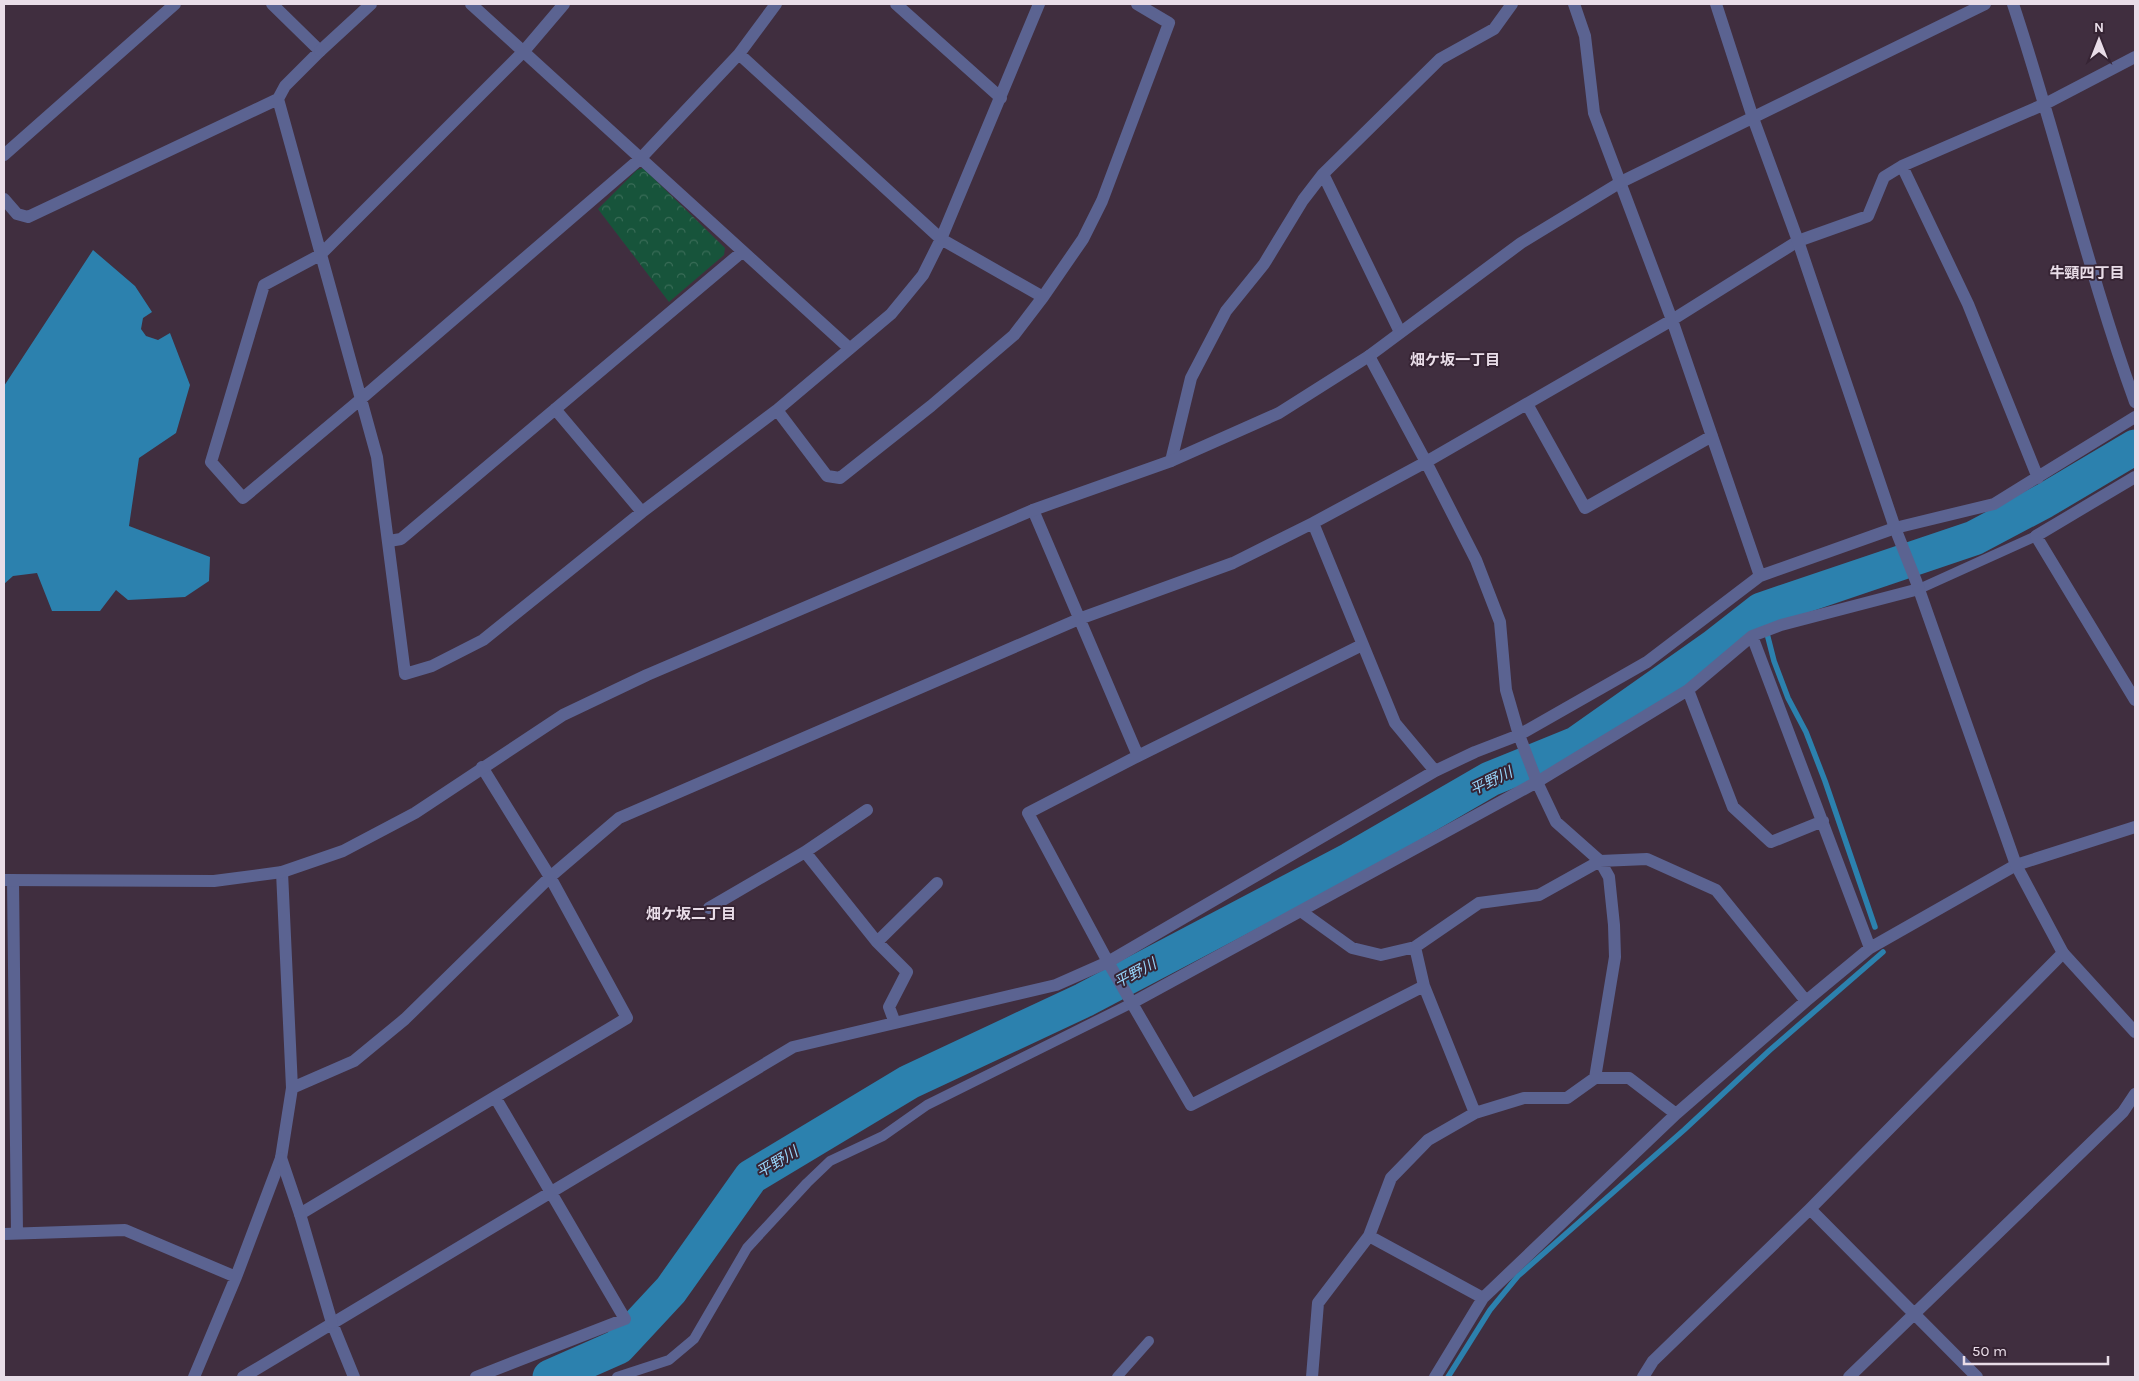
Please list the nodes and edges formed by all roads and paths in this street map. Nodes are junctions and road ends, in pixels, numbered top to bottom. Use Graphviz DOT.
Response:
graph roads {
  1 [pos="175,4"];
  2 [pos="272,4"];
  3 [pos="371,4"];
  4 [pos="471,4"];
  5 [pos="564,4"];
  6 [pos="776,4"];
  7 [pos="896,4"];
  8 [pos="1039,4"];
  9 [pos="1137,4"];
  10 [pos="1512,4"];
  11 [pos="1574,4"];
  12 [pos="1716,4"];
  13 [pos="1985,4"];
  14 [pos="2013,4"];
  15 [pos="320,51"];
  16 [pos="524,51"];
  17 [pos="739,54"];
  18 [pos="2135,57"];
  19 [pos="1001,98"];
  20 [pos="278,99"];
  21 [pos="2045,104"];
  22 [pos="1753,118"];
  23 [pos="4,155"];
  24 [pos="642,158"];
  25 [pos="1902,166"];
  26 [pos="1323,174"];
  27 [pos="1621,182"];
  28 [pos="4,199"];
  29 [pos="941,239"];
  30 [pos="1798,241"];
  31 [pos="742,252"];
  32 [pos="320,255"];
  33 [pos="1043,297"];
  34 [pos="1672,320"];
  35 [pos="1400,332"];
  36 [pos="849,348"];
  37 [pos="1369,356"];
  38 [pos="361,399"];
  39 [pos="2135,402"];
  40 [pos="1527,404"];
  41 [pos="555,409"];
  42 [pos="777,410"];
  43 [pos="2135,417"];
  44 [pos="1712,436"];
  45 [pos="1171,461"];
  46 [pos="1426,462"];
  47 [pos="2135,477"];
  48 [pos="2038,478"];
  49 [pos="1034,510"];
  50 [pos="642,512"];
  51 [pos="1313,523"];
  52 [pos="1897,532"];
  53 [pos="2036,536"];
  54 [pos="389,541"];
  55 [pos="1760,576"];
  56 [pos="1917,585"];
  57 [pos="1079,620"];
  58 [pos="1752,636"];
  59 [pos="1362,645"];
  60 [pos="1688,690"];
  61 [pos="2135,700"];
  62 [pos="1519,735"];
  63 [pos="1138,756"];
  64 [pos="482,767"];
  65 [pos="1435,771"];
  66 [pos="1537,782"];
  67 [pos="867,810"];
  68 [pos="1822,821"];
  69 [pos="2135,827"];
  70 [pos="805,852"];
  71 [pos="1600,861"];
  72 [pos="2016,865"];
  73 [pos="282,872"];
  74 [pos="550,877"];
  75 [pos="8,880"];
  76 [pos="937,883"];
  77 [pos="709,908"];
  78 [pos="1302,912"];
  79 [pos="877,942"];
  80 [pos="1415,947"];
  81 [pos="1870,948"];
  82 [pos="2063,953"];
  83 [pos="1108,962"];
  84 [pos="1424,986"];
  85 [pos="9,994"];
  86 [pos="1806,1000"];
  87 [pos="1132,1003"];
  88 [pos="895,1023"];
  89 [pos="2135,1032"];
  90 [pos="1595,1078"];
  91 [pos="292,1088"];
  92 [pos="2135,1094"];
  93 [pos="495,1097"];
  94 [pos="1475,1113"];
  95 [pos="1676,1114"];
  96 [pos="281,1158"];
  97 [pos="549,1192"];
  98 [pos="1810,1209"];
  99 [pos="300,1214"];
  100 [pos="17,1233"];
  101 [pos="4,1234"];
  102 [pos="1369,1236"];
  103 [pos="236,1277"];
  104 [pos="1483,1298"];
  105 [pos="1914,1315"];
  106 [pos="332,1323"];
  107 [pos="1149,1341"];
  108 [pos="194,1377"];
  109 [pos="243,1377"];
  110 [pos="354,1377"];
  111 [pos="476,1377"];
  112 [pos="617,1377"];
  113 [pos="1117,1377"];
  114 [pos="1312,1377"];
  115 [pos="1434,1377"];
  116 [pos="1643,1377"];
  117 [pos="1849,1377"];
  118 [pos="1978,1377"];
  1 -- 23 [label="street"];
  2 -- 15 [label="street"];
  3 -- 15 [label="street"];
  4 -- 16 [label="street"];
  5 -- 16 [label="street"];
  6 -- 17 [label="street"];
  7 -- 19 [label="street"];
  8 -- 19 [label="street"];
  9 -- 33 [label="street"];
  10 -- 26 [label="street"];
  11 -- 27 [label="street"];
  12 -- 22 [label="street"];
  13 -- 22 [label="street"];
  14 -- 21 [label="street"];
  15 -- 20 [label="street"];
  16 -- 24 [label="street"];
  16 -- 32 [label="street"];
  17 -- 24 [label="street"];
  17 -- 29 [label="street"];
  18 -- 21 [label="street"];
  19 -- 29 [label="street"];
  20 -- 28 [label="street"];
  20 -- 32 [label="street"];
  21 -- 25 [label="street"];
  21 -- 39 [label="street"];
  22 -- 27 [label="street"];
  22 -- 30 [label="street"];
  24 -- 31 [label="street"];
  24 -- 38 [label="street"];
  25 -- 30 [label="street"];
  25 -- 48 [label="street"];
  26 -- 35 [label="street"];
  26 -- 45 [label="street"];
  27 -- 34 [label="street"];
  27 -- 35 [label="street"];
  29 -- 33 [label="street"];
  29 -- 36 [label="street"];
  30 -- 34 [label="street"];
  30 -- 52 [label="street"];
  31 -- 36 [label="street"];
  31 -- 41 [label="street"];
  32 -- 38 [label="street"];
  32 -- 38 [label="street"];
  33 -- 42 [label="street"];
  34 -- 40 [label="street"];
  34 -- 44 [label="street"];
  35 -- 37 [label="street"];
  36 -- 42 [label="street"];
  37 -- 45 [label="street"];
  37 -- 46 [label="street"];
  38 -- 54 [label="street"];
  40 -- 44 [label="street"];
  40 -- 46 [label="street"];
  41 -- 50 [label="street"];
  41 -- 54 [label="street"];
  42 -- 50 [label="street"];
  43 -- 48 [label="street"];
  44 -- 55 [label="street"];
  45 -- 49 [label="street"];
  46 -- 51 [label="street"];
  46 -- 62 [label="street"];
  47 -- 53 [label="street"];
  48 -- 52 [label="street"];
  49 -- 57 [label="street"];
  49 -- 64 [label="street"];
  50 -- 54 [label="street"];
  51 -- 57 [label="street"];
  51 -- 59 [label="street"];
  52 -- 55 [label="street"];
  52 -- 56 [label="street"];
  53 -- 56 [label="lane"];
  53 -- 61 [label="street"];
  55 -- 62 [label="street"];
  56 -- 58 [label="street"];
  56 -- 72 [label="street"];
  57 -- 63 [label="street"];
  57 -- 74 [label="street"];
  58 -- 60 [label="street"];
  58 -- 68 [label="street"];
  59 -- 63 [label="street"];
  59 -- 65 [label="street"];
  60 -- 66 [label="street"];
  60 -- 68 [label="street"];
  62 -- 65 [label="street"];
  62 -- 66 [label="street"];
  63 -- 83 [label="street"];
  64 -- 73 [label="street"];
  64 -- 74 [label="street"];
  65 -- 83 [label="street"];
  66 -- 71 [label="street"];
  66 -- 78 [label="street"];
  67 -- 70 [label="street"];
  68 -- 81 [label="street"];
  69 -- 72 [label="street"];
  70 -- 77 [label="street"];
  70 -- 79 [label="street"];
  71 -- 80 [label="street"];
  71 -- 86 [label="street"];
  71 -- 90 [label="street"];
  72 -- 81 [label="street"];
  72 -- 82 [label="street"];
  73 -- 75 [label="street"];
  73 -- 91 [label="street"];
  74 -- 91 [label="street"];
  74 -- 93 [label="street"];
  75 -- 85 [label="street"];
  76 -- 79 [label="street"];
  78 -- 80 [label="street"];
  78 -- 87 [label="street"];
  79 -- 88 [label="street"];
  80 -- 84 [label="street"];
  81 -- 86 [label="street"];
  82 -- 89 [label="street"];
  82 -- 98 [label="street"];
  83 -- 87 [label="street"];
  83 -- 88 [label="street"];
  84 -- 87 [label="street"];
  84 -- 94 [label="street"];
  85 -- 100 [label="street"];
  86 -- 95 [label="street"];
  87 -- 112 [label="lane"];
  88 -- 97 [label="street"];
  90 -- 94 [label="street"];
  90 -- 95 [label="street"];
  91 -- 96 [label="street"];
  92 -- 105 [label="street"];
  93 -- 97 [label="street"];
  93 -- 99 [label="street"];
  94 -- 102 [label="street"];
  95 -- 104 [label="street"];
  96 -- 99 [label="street"];
  96 -- 103 [label="street"];
  97 -- 106 [label="street"];
  97 -- 111 [label="street"];
  98 -- 105 [label="street"];
  98 -- 116 [label="street"];
  99 -- 106 [label="street"];
  100 -- 101 [label="street"];
  100 -- 103 [label="street"];
  102 -- 104 [label="street"];
  102 -- 114 [label="street"];
  103 -- 108 [label="street"];
  104 -- 115 [label="street"];
  105 -- 117 [label="street"];
  105 -- 118 [label="street"];
  106 -- 109 [label="street"];
  106 -- 110 [label="street"];
  107 -- 113 [label="lane"];
}
